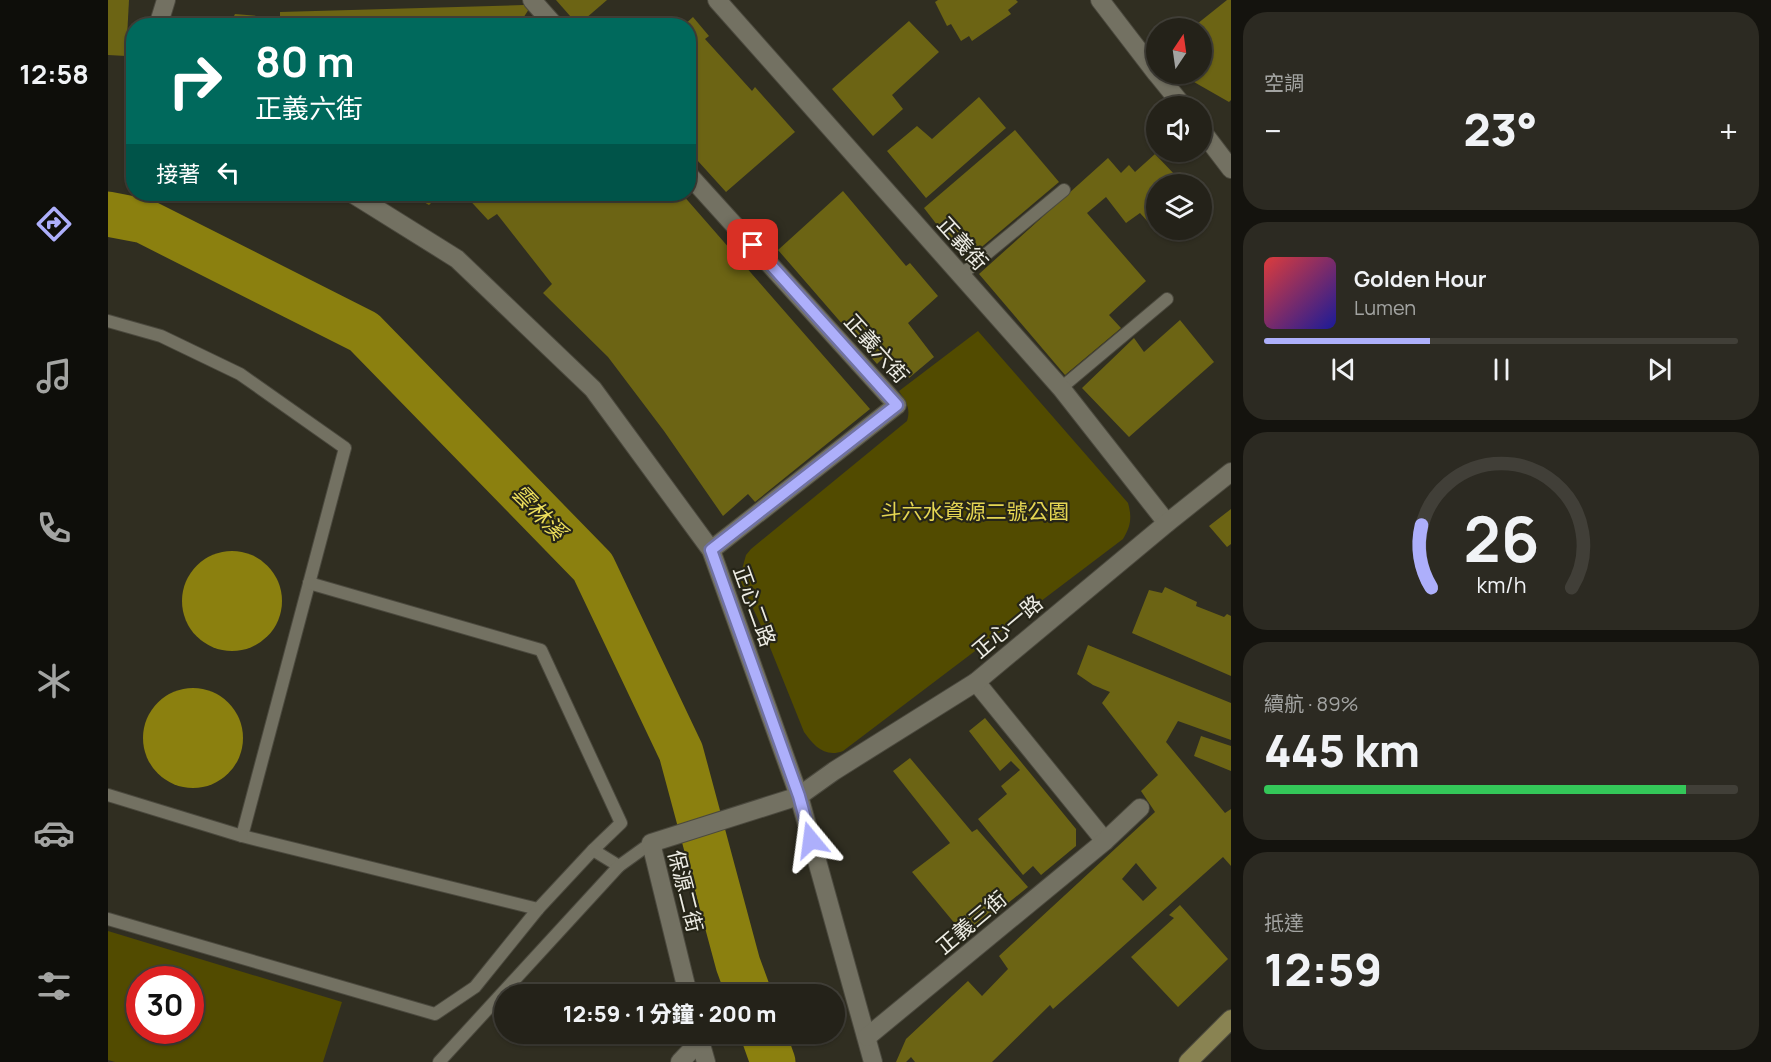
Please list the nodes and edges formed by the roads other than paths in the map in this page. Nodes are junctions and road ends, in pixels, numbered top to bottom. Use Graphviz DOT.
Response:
graph roads {
  1 [pos="166,0"];
  2 [pos="532,0"];
  3 [pos="717,0"];
  4 [pos="1100,0"];
  5 [pos="160,18"];
  6 [pos="548,18"];
  7 [pos="1146,59"];
  8 [pos="1166,84"];
  9 [pos="1175,96"];
  10 [pos="1212,144"];
  11 [pos="1231,169"];
  12 [pos="696,183"];
  13 [pos="1064,190"];
  14 [pos="364,201"];
  15 [pos="961,275"];
  16 [pos="1167,300"];
  17 [pos="108,321"];
  18 [pos="1061,388"];
  19 [pos="1231,471"];
  20 [pos="1167,523"];
  21 [pos="711,550"];
  22 [pos="309,583"];
  23 [pos="976,682"];
  24 [pos="108,795"];
  25 [pos="794,798"];
  26 [pos="1140,808"];
  27 [pos="242,836"];
  28 [pos="659,840"];
  29 [pos="1105,841"];
  30 [pos="593,850"];
  31 [pos="619,866"];
  32 [pos="538,909"];
  33 [pos="108,919"];
  34 [pos="686,984"];
  35 [pos="1231,1019"];
  36 [pos="867,1038"];
  37 [pos="694,1044"];
  38 [pos="701,1044"];
  39 [pos="439,1062"];
  40 [pos="680,1062"];
  41 [pos="706,1062"];
  42 [pos="873,1062"];
  43 [pos="1188,1062"];
  1 -- 5 [label="street"];
  2 -- 6 [label="street"];
  3 -- 15 [label="street, 正義街"];
  4 -- 7 [label="street"];
  8 -- 9 [label="street"];
  10 -- 11 [label="street"];
  12 -- 21 [label="street, 正義六街"];
  13 -- 15 [label="lane"];
  14 -- 21 [label="street, 正心二路"];
  15 -- 18 [label="street, 正義街"];
  16 -- 18 [label="lane"];
  17 -- 22 [label="lane"];
  18 -- 20 [label="street, 正義街"];
  19 -- 20 [label="street, 正心一路"];
  20 -- 23 [label="street, 正心一路"];
  21 -- 25 [label="street, 正心二路"];
  22 -- 27 [label="lane"];
  22 -- 30 [label="lane"];
  23 -- 25 [label="street, 正心一路"];
  23 -- 29 [label="street"];
  24 -- 27 [label="lane"];
  25 -- 28 [label="street, 保源二街"];
  25 -- 36 [label="street, 正心二路"];
  26 -- 29 [label="street, 正義三街"];
  27 -- 32 [label="lane"];
  28 -- 31 [label="lane"];
  28 -- 34 [label="street, 保源二街"];
  29 -- 36 [label="street, 正義三街"];
  30 -- 31 [label="lane"];
  30 -- 32 [label="lane"];
  31 -- 39 [label="lane"];
  32 -- 33 [label="lane"];
  35 -- 43 [label="main road"];
  36 -- 42 [label="street, 正心二路"];
  37 -- 40 [label="street"];
  38 -- 41 [label="street"];
}
